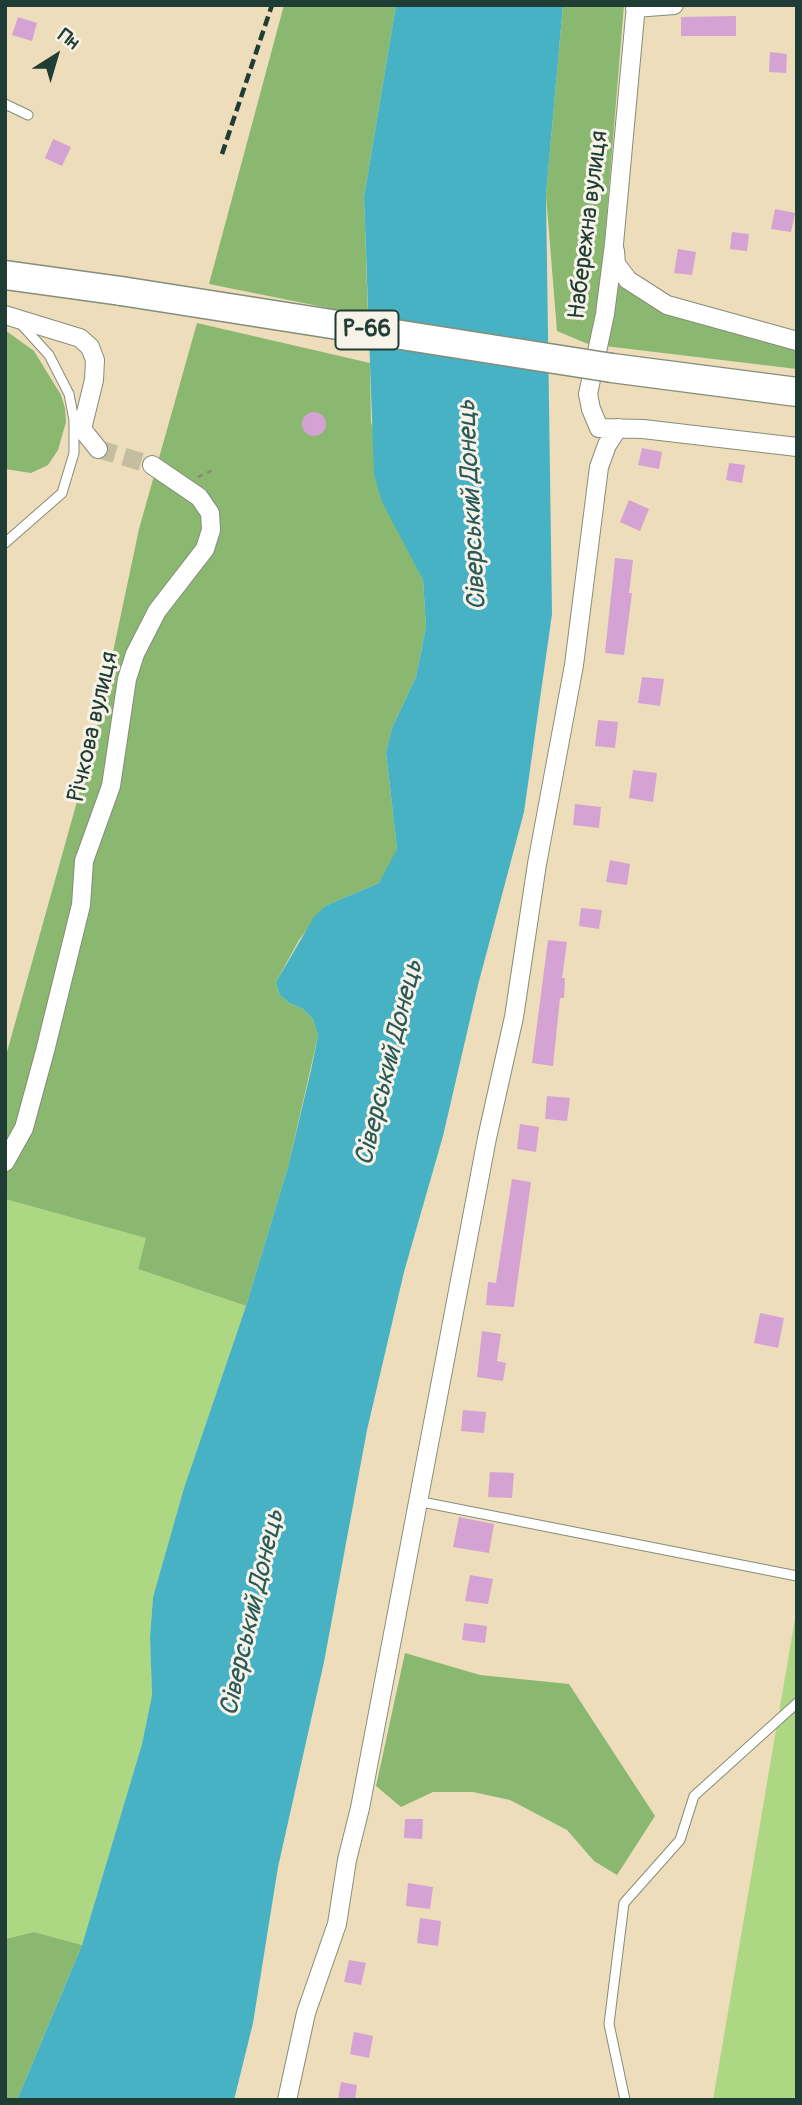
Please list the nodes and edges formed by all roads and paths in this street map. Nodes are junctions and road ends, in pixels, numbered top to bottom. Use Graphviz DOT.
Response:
graph roads {
  1 [pos="674,5"];
  2 [pos="636,7"];
  3 [pos="5,104"];
  4 [pos="28,115"];
  5 [pos="614,244"];
  6 [pos="5,275"];
  7 [pos="9,315"];
  8 [pos="797,341"];
  9 [pos="797,392"];
  10 [pos="618,428"];
  11 [pos="797,447"];
  12 [pos="98,449"];
  13 [pos="152,465"];
  14 [pos="5,543"];
  15 [pos="5,1163"];
  16 [pos="417,1502"];
  17 [pos="797,1576"];
  18 [pos="797,1703"];
  19 [pos="287,2100"];
  20 [pos="625,2100"];
  1 -- 2 [label="street"];
  2 -- 5 [label="street, Набережна вулиця"];
  3 -- 4 [label="lane"];
  5 -- 8 [label="street"];
  5 -- 10 [label="street, Набережна вулиця"];
  6 -- 9 [label="main road, Р-66, bridge"];
  7 -- 12 [label="street"];
  7 -- 14 [label="lane"];
  10 -- 11 [label="street"];
  10 -- 16 [label="street"];
  13 -- 15 [label="street, Річкова вулиця"];
  16 -- 17 [label="lane"];
  16 -- 19 [label="street"];
  18 -- 20 [label="lane"];
}
